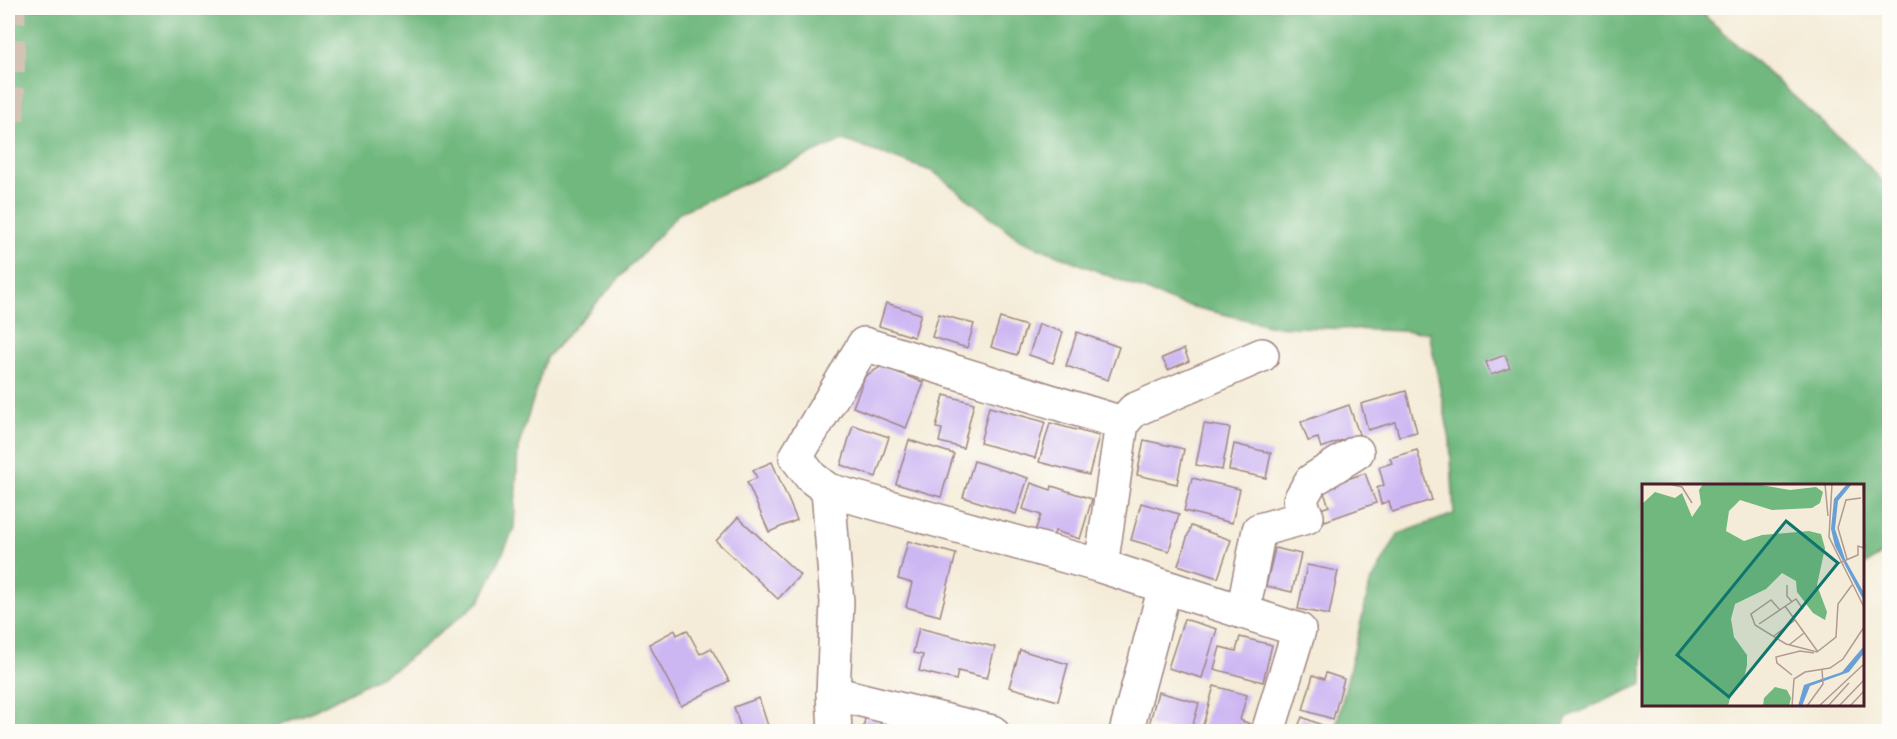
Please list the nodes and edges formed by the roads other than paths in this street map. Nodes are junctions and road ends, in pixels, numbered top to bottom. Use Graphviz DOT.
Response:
graph roads {
  1 [pos="1262,355"];
  2 [pos="1122,423"];
  3 [pos="1357,452"];
  4 [pos="828,490"];
  5 [pos="1101,566"];
  6 [pos="1165,587"];
  7 [pos="1243,612"];
  8 [pos="833,693"];
  9 [pos="836,732"];
  10 [pos="992,732"];
  11 [pos="1126,732"];
  12 [pos="1268,732"];
  1 -- 2 [label="street"];
  2 -- 4 [label="street"];
  2 -- 5 [label="street"];
  3 -- 7 [label="street"];
  4 -- 5 [label="street"];
  4 -- 8 [label="street"];
  5 -- 6 [label="street"];
  6 -- 7 [label="street"];
  6 -- 11 [label="street"];
  7 -- 12 [label="street"];
  8 -- 9 [label="street"];
  8 -- 10 [label="street"];
}
